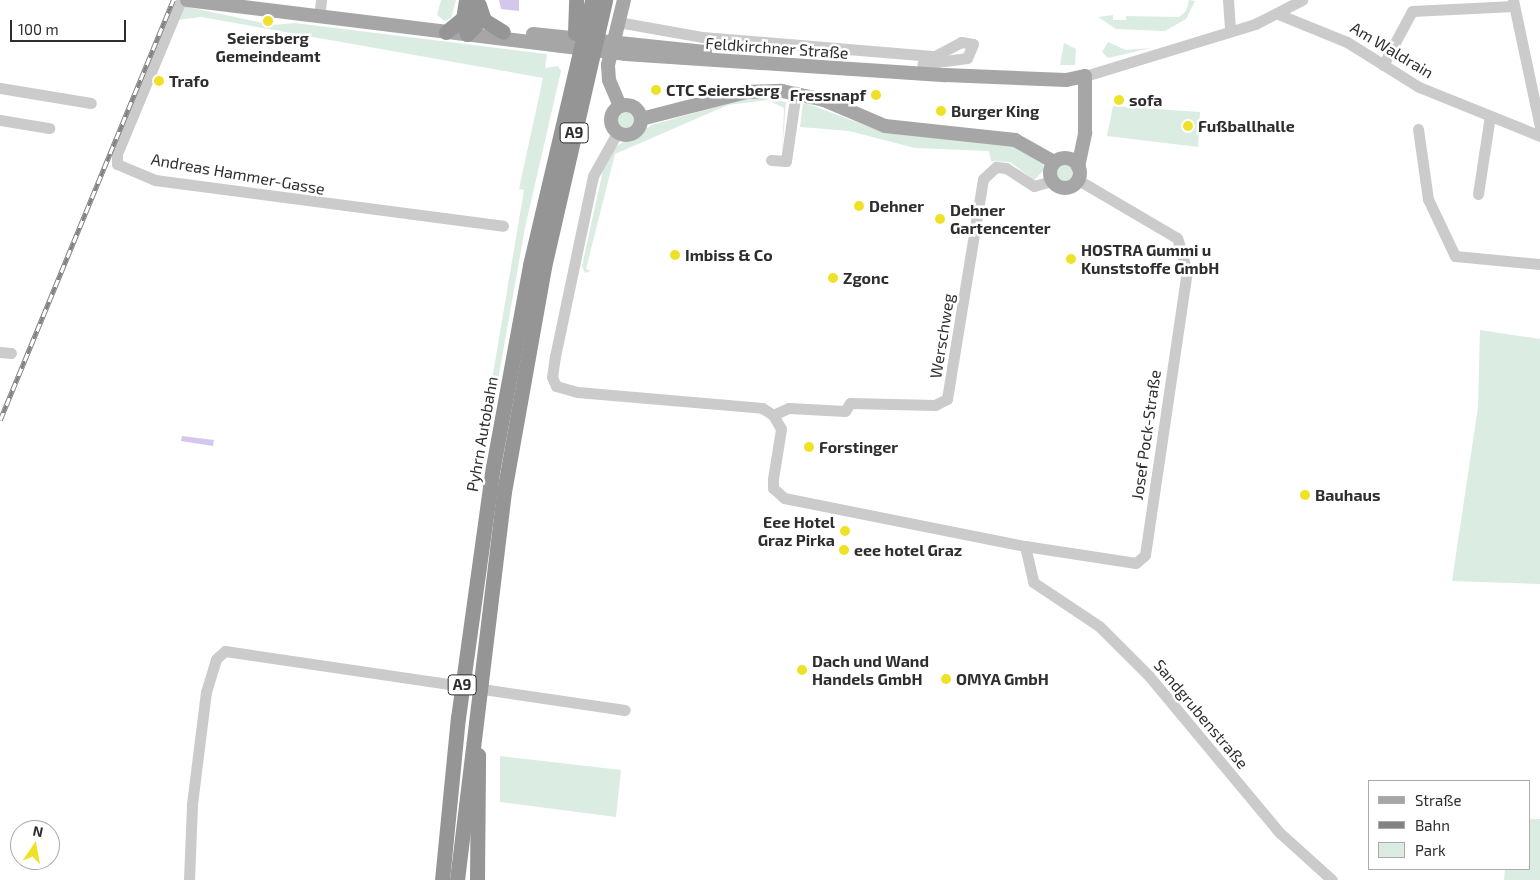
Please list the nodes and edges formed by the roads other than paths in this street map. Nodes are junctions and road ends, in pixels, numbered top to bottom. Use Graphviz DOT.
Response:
graph roads {
  1 [pos="182,0"];
  2 [pos="187,0"];
  3 [pos="321,0"];
  4 [pos="576,0"];
  5 [pos="592,0"];
  6 [pos="605,0"];
  7 [pos="624,0"];
  8 [pos="1302,0"];
  9 [pos="214,2"];
  10 [pos="475,2"];
  11 [pos="1514,3"];
  12 [pos="1228,6"];
  13 [pos="1278,14"];
  14 [pos="319,17"];
  15 [pos="463,18"];
  16 [pos="618,22"];
  17 [pos="1230,31"];
  18 [pos="446,32"];
  19 [pos="503,32"];
  20 [pos="467,34"];
  21 [pos="1214,37"];
  22 [pos="547,40"];
  23 [pos="626,49"];
  24 [pos="575,64"];
  25 [pos="922,64"];
  26 [pos="1383,65"];
  27 [pos="1085,76"];
  28 [pos="0,88"];
  29 [pos="796,92"];
  30 [pos="90,103"];
  31 [pos="620,106"];
  32 [pos="1490,116"];
  33 [pos="641,119"];
  34 [pos="0,120"];
  35 [pos="1540,127"];
  36 [pos="49,128"];
  37 [pos="1418,129"];
  38 [pos="617,133"];
  39 [pos="1540,136"];
  40 [pos="771,160"];
  41 [pos="1070,166"];
  42 [pos="1052,181"];
  43 [pos="1478,194"];
  44 [pos="503,226"];
  45 [pos="1540,264"];
  46 [pos="773,415"];
  47 [pos="1025,546"];
  48 [pos="477,696"];
  49 [pos="626,710"];
  50 [pos="189,880"];
  51 [pos="442,880"];
  52 [pos="457,880"];
  53 [pos="477,880"];
  54 [pos="1332,880"];
  1 -- 44 [label="street, Andreas Hammer-Gasse"];
  2 -- 9 [label="main road, Feldkirchner Straße"];
  3 -- 14 [label="street"];
  4 -- 24 [label="highway"];
  5 -- 24 [label="highway, Pyhrn Autobahn / A9"];
  6 -- 48 [label="highway, Pyhrn Autobahn / A9"];
  7 -- 16 [label="main road"];
  8 -- 13 [label="street, Feldkirchner Straße"];
  9 -- 14 [label="main road, Feldkirchner Straße"];
  10 -- 15 [label="highway"];
  10 -- 19 [label="highway"];
  10 -- 20 [label="highway"];
  11 -- 26 [label="street"];
  11 -- 35 [label="street"];
  12 -- 17 [label="street"];
  12 -- 21 [label="street"];
  13 -- 17 [label="street, Feldkirchner Straße"];
  13 -- 26 [label="street, Am Waldrain"];
  14 -- 18 [label="main road, Feldkirchner Straße"];
  15 -- 18 [label="highway"];
  15 -- 20 [label="highway"];
  16 -- 25 [label="street"];
  16 -- 31 [label="main road"];
  17 -- 21 [label="street, Feldkirchner Straße"];
  18 -- 20 [label="main road, Feldkirchner Straße"];
  19 -- 20 [label="main road, Feldkirchner Straße"];
  19 -- 22 [label="main road, Feldkirchner Straße"];
  20 -- 22 [label="main road, Feldkirchner Straße"];
  21 -- 27 [label="street, Feldkirchner Straße"];
  22 -- 23 [label="main road, Feldkirchner Straße"];
  23 -- 25 [label="main road, Feldkirchner Straße"];
  23 -- 27 [label="main road, Feldkirchner Straße"];
  24 -- 51 [label="highway, Pyhrn Autobahn / A9"];
  25 -- 27 [label="main road, Feldkirchner Straße"];
  26 -- 32 [label="street, Am Waldrain"];
  27 -- 41 [label="main road"];
  28 -- 30 [label="street"];
  29 -- 33 [label="main road"];
  29 -- 40 [label="street"];
  29 -- 41 [label="main road"];
  31 -- 33 [label="main road"];
  31 -- 38 [label="main road"];
  32 -- 39 [label="street, Am Waldrain"];
  32 -- 43 [label="street"];
  33 -- 38 [label="main road"];
  34 -- 36 [label="street"];
  37 -- 45 [label="street"];
  38 -- 46 [label="street"];
  41 -- 42 [label="main road"];
  41 -- 42 [label="main road"];
  41 -- 47 [label="street, Josef Pock-Straße"];
  42 -- 46 [label="street, Werschweg"];
  46 -- 47 [label="street, Josef Pock-Straße"];
  47 -- 54 [label="street, Sandgrubenstraße"];
  48 -- 52 [label="highway, Pyhrn Autobahn / A9"];
  48 -- 53 [label="highway"];
  49 -- 50 [label="street"];
}
